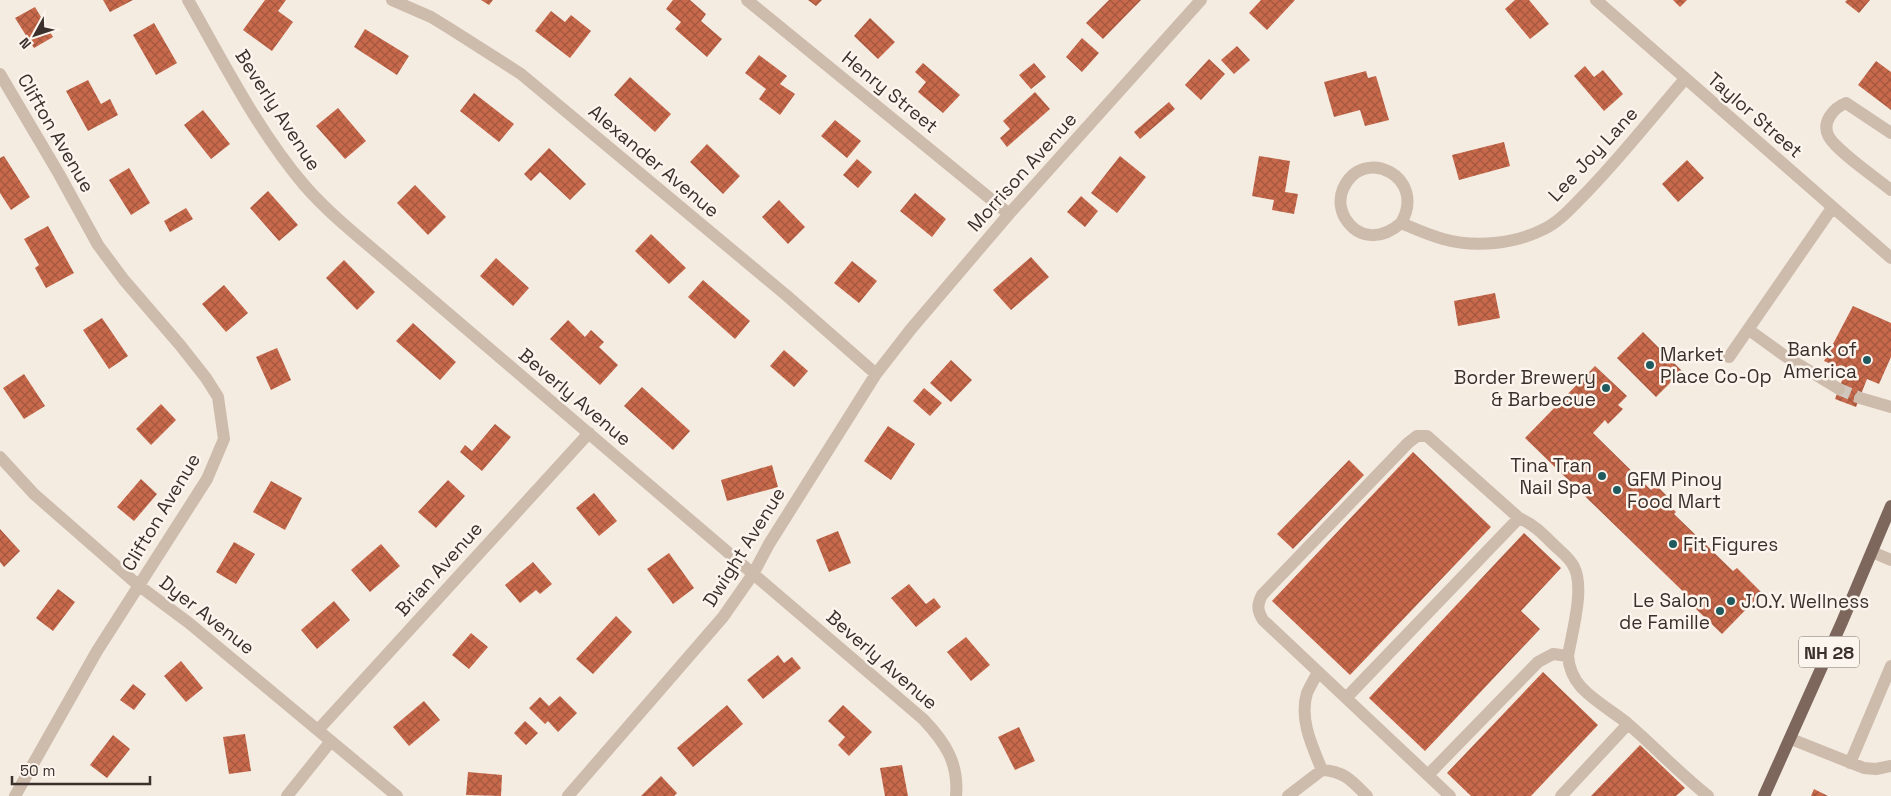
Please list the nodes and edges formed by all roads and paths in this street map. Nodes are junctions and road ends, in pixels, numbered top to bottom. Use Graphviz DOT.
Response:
graph roads {
  1 [pos="188,0"];
  2 [pos="392,0"];
  3 [pos="747,0"];
  4 [pos="1201,0"];
  5 [pos="1596,0"];
  6 [pos="0,74"];
  7 [pos="1685,78"];
  8 [pos="1891,133"];
  9 [pos="1891,190"];
  10 [pos="1832,208"];
  11 [pos="1009,214"];
  12 [pos="1401,223"];
  13 [pos="1891,258"];
  14 [pos="1748,330"];
  15 [pos="1729,356"];
  16 [pos="876,374"];
  17 [pos="1839,389"];
  18 [pos="1860,398"];
  19 [pos="1891,407"];
  20 [pos="589,433"];
  21 [pos="0,457"];
  22 [pos="1891,506"];
  23 [pos="1520,518"];
  24 [pos="1872,552"];
  25 [pos="1891,560"];
  26 [pos="753,574"];
  27 [pos="138,585"];
  28 [pos="1568,656"];
  29 [pos="1891,666"];
  30 [pos="1318,672"];
  31 [pos="1346,698"];
  32 [pos="1628,724"];
  33 [pos="318,730"];
  34 [pos="1791,739"];
  35 [pos="332,741"];
  36 [pos="1850,762"];
  37 [pos="1891,766"];
  38 [pos="1322,770"];
  39 [pos="1428,775"];
  40 [pos="15,796"];
  41 [pos="287,796"];
  42 [pos="397,796"];
  43 [pos="568,796"];
  44 [pos="956,796"];
  45 [pos="1288,796"];
  46 [pos="1367,796"];
  47 [pos="1450,796"];
  48 [pos="1561,796"];
  49 [pos="1708,796"];
  50 [pos="1764,796"];
  1 -- 20 [label="street, Beverly Avenue"];
  2 -- 16 [label="street, Alexander Avenue"];
  3 -- 11 [label="street, Henry Street"];
  4 -- 11 [label="street, Morrison Avenue"];
  5 -- 7 [label="street, Taylor Street"];
  6 -- 27 [label="street, Clifton Avenue"];
  7 -- 10 [label="street, Taylor Street"];
  7 -- 12 [label="street, Lee Joy Lane"];
  8 -- 9 [label="street"];
  10 -- 13 [label="street, Taylor Street"];
  10 -- 14 [label="street"];
  11 -- 16 [label="street, Morrison Avenue"];
  12 -- 12 [label="street"];
  14 -- 15 [label="street"];
  14 -- 17 [label="street"];
  16 -- 26 [label="street, Dwight Avenue"];
  18 -- 19 [label="street"];
  20 -- 26 [label="street, Beverly Avenue"];
  20 -- 33 [label="street, Brian Avenue"];
  21 -- 27 [label="street, Dyer Avenue"];
  22 -- 24 [label="main road, NH 28"];
  23 -- 28 [label="street"];
  23 -- 30 [label="street"];
  23 -- 31 [label="street"];
  24 -- 25 [label="street"];
  24 -- 34 [label="main road, NH 28"];
  26 -- 43 [label="street, Dwight Avenue"];
  26 -- 44 [label="street, Beverly Avenue"];
  27 -- 33 [label="street, Dyer Avenue"];
  27 -- 40 [label="street, Clifton Avenue"];
  28 -- 32 [label="street"];
  28 -- 39 [label="street"];
  29 -- 36 [label="street"];
  30 -- 31 [label="street"];
  30 -- 38 [label="street"];
  31 -- 39 [label="street"];
  32 -- 48 [label="street"];
  32 -- 49 [label="street"];
  33 -- 35 [label="street, Dyer Avenue"];
  34 -- 36 [label="street"];
  34 -- 50 [label="main road, NH 28"];
  35 -- 41 [label="street"];
  35 -- 42 [label="street, Dyer Avenue"];
  36 -- 37 [label="street"];
  38 -- 45 [label="street"];
  38 -- 46 [label="street"];
  39 -- 47 [label="street"];
}
